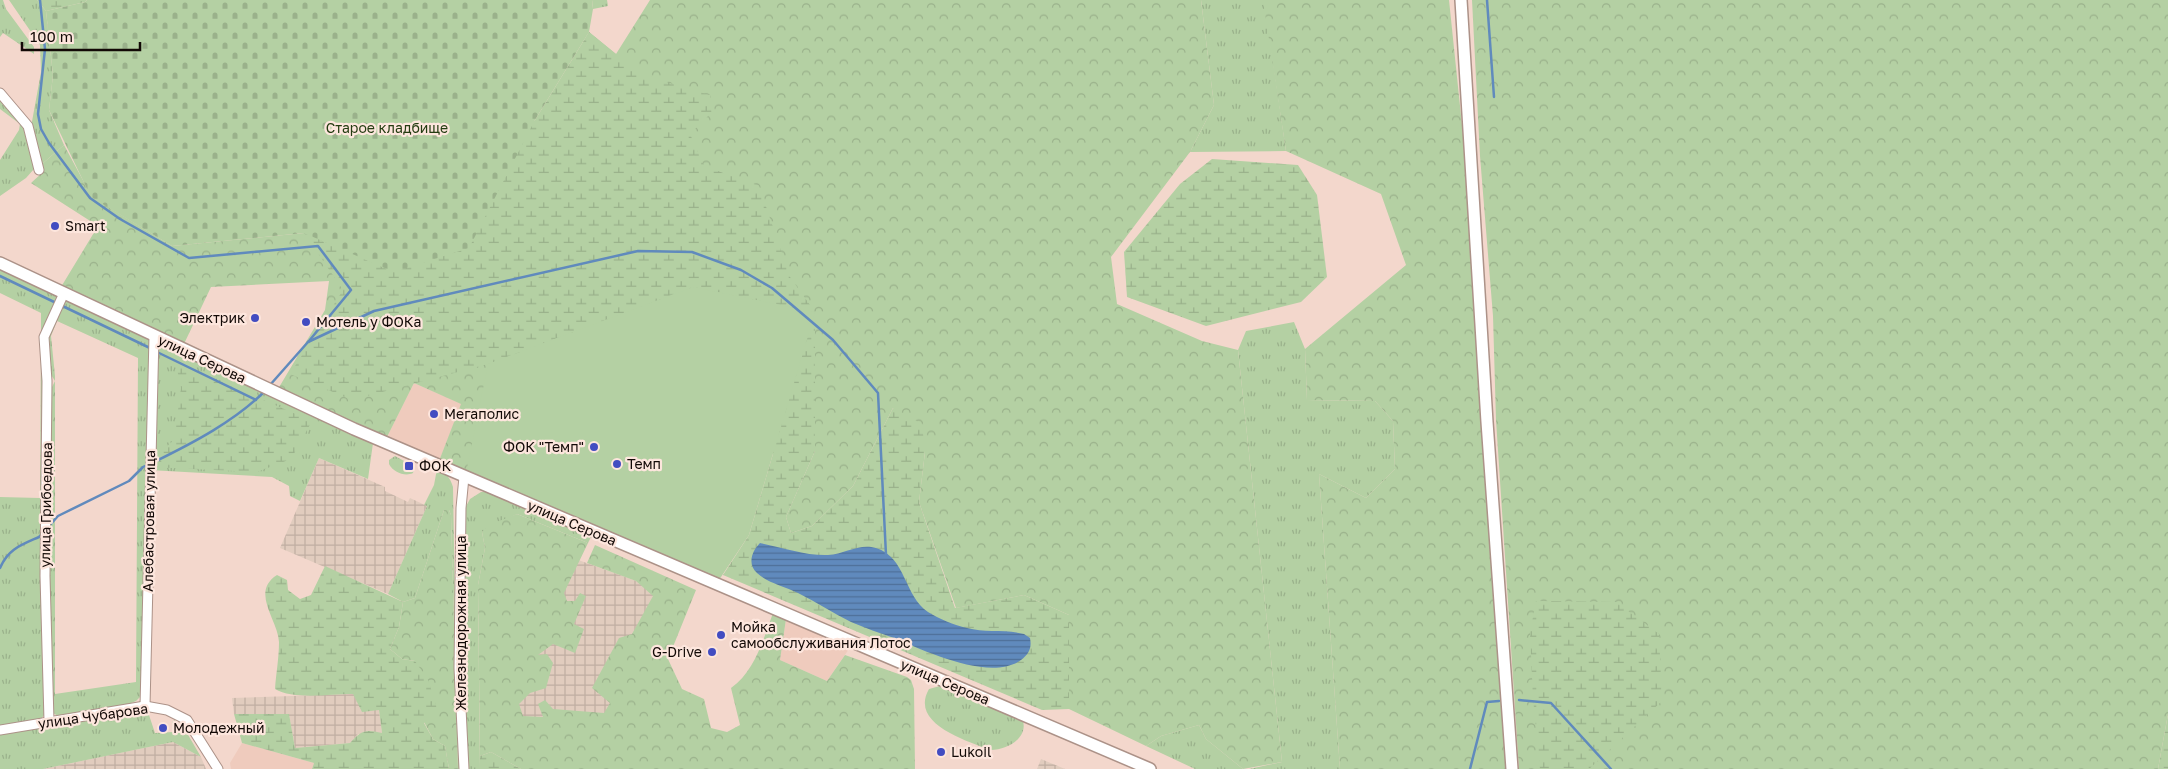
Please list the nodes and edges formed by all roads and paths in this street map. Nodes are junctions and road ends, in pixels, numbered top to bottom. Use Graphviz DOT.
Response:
graph roads {
  1 [pos="1460,0"];
  2 [pos="0,93"];
  3 [pos="39,170"];
  4 [pos="0,264"];
  5 [pos="64,293"];
  6 [pos="154,336"];
  7 [pos="464,477"];
  8 [pos="145,706"];
  9 [pos="50,721"];
  10 [pos="0,730"];
  11 [pos="218,769"];
  12 [pos="464,769"];
  13 [pos="1150,769"];
  14 [pos="1512,769"];
  1 -- 14 [label="main road"];
  2 -- 3 [label="street"];
  4 -- 5 [label="main road, улица Серова"];
  5 -- 6 [label="main road, улица Серова"];
  5 -- 9 [label="street, улица Грибоедова"];
  6 -- 7 [label="main road, улица Серова"];
  6 -- 8 [label="street, Алебастровая улица"];
  7 -- 12 [label="street, Железнодорожная улица"];
  7 -- 13 [label="main road, улица Серова"];
  8 -- 9 [label="street, улица Чубарова"];
  8 -- 11 [label="street, улица Чубарова"];
  9 -- 10 [label="street, улица Чубарова"];
}
